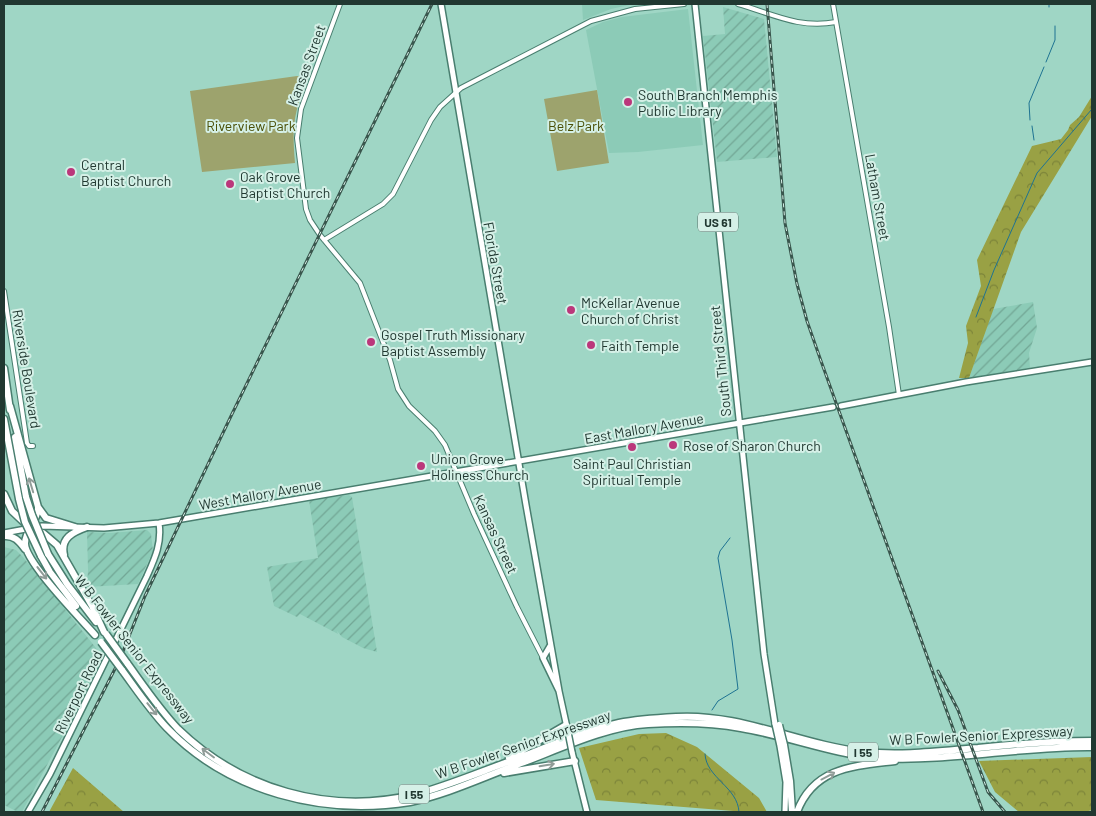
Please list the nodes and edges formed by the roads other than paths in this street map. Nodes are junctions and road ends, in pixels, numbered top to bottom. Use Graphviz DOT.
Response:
graph roads {
  1 [pos="340,4"];
  2 [pos="440,4"];
  3 [pos="684,4"];
  4 [pos="695,4"];
  5 [pos="738,4"];
  6 [pos="833,4"];
  7 [pos="836,22"];
  8 [pos="455,93"];
  9 [pos="324,240"];
  10 [pos="4,291"];
  11 [pos="1092,362"];
  12 [pos="4,368"];
  13 [pos="899,395"];
  14 [pos="10,406"];
  15 [pos="841,406"];
  16 [pos="833,407"];
  17 [pos="4,419"];
  18 [pos="739,423"];
  19 [pos="33,446"];
  20 [pos="518,462"];
  21 [pos="456,472"];
  22 [pos="4,494"];
  23 [pos="38,507"];
  24 [pos="159,522"];
  25 [pos="75,526"];
  26 [pos="87,527"];
  27 [pos="30,528"];
  28 [pos="4,534"];
  29 [pos="25,549"];
  30 [pos="65,559"];
  31 [pos="56,586"];
  32 [pos="88,606"];
  33 [pos="550,645"];
  34 [pos="544,658"];
  35 [pos="560,691"];
  36 [pos="777,724"];
  37 [pos="567,728"];
  38 [pos="1092,741"];
  39 [pos="782,745"];
  40 [pos="1092,746"];
  41 [pos="916,758"];
  42 [pos="575,761"];
  43 [pos="485,773"];
  44 [pos="28,812"];
  45 [pos="588,812"];
  46 [pos="786,812"];
  47 [pos="792,812"];
  48 [pos="797,812"];
  1 -- 9 [label="street, Kansas Street"];
  2 -- 8 [label="main road, Florida Street"];
  3 -- 8 [label="street"];
  4 -- 18 [label="main road, South Third Street / US 61"];
  5 -- 7 [label="street"];
  6 -- 7 [label="street, Latham Street"];
  7 -- 13 [label="street, Latham Street"];
  8 -- 9 [label="street"];
  8 -- 20 [label="main road, Florida Street"];
  9 -- 21 [label="street, Kansas Street"];
  10 -- 19 [label="street, Riverside Boulevard"];
  11 -- 13 [label="main road"];
  12 -- 14 [label="highway, W B Fowler Senior Expressway"];
  13 -- 15 [label="main road"];
  23 -- 14 [label="highway, one-way"];
  14 -- 32 [label="highway, W B Fowler Senior Expressway, bridge"];
  16 -- 18 [label="main road, East Mallory Avenue"];
  17 -- 31 [label="highway, W B Fowler Senior Expressway / I 55, bridge"];
  18 -- 20 [label="main road, East Mallory Avenue"];
  18 -- 36 [label="main road, South Third Street / US 61"];
  20 -- 21 [label="main road, West Mallory Avenue"];
  20 -- 33 [label="main road, Florida Street"];
  21 -- 24 [label="main road, West Mallory Avenue"];
  21 -- 34 [label="street, Kansas Street"];
  22 -- 27 [label="highway"];
  23 -- 25 [label="highway"];
  23 -- 27 [label="highway"];
  24 -- 26 [label="main road, West Mallory Avenue"];
  24 -- 44 [label="main road, Riverport Road"];
  25 -- 26 [label="main road, West Mallory Avenue"];
  25 -- 27 [label="main road, West Mallory Avenue"];
  26 -- 30 [label="highway"];
  27 -- 28 [label="main road, West Mallory Avenue"];
  27 -- 29 [label="highway"];
  27 -- 30 [label="highway"];
  28 -- 29 [label="highway"];
  29 -- 31 [label="highway, one-way"];
  30 -- 32 [label="highway"];
  31 -- 43 [label="highway, W B Fowler Senior Expressway / I 55, one-way, bridge"];
  43 -- 32 [label="highway, W B Fowler Senior Expressway / I 55, one-way, bridge"];
  33 -- 34 [label="main road"];
  33 -- 35 [label="main road, Florida Street"];
  34 -- 35 [label="main road, Kansas Street"];
  35 -- 37 [label="main road, Kansas Street"];
  36 -- 39 [label="highway, South Third Street / US 61, bridge"];
  37 -- 42 [label="main road, Kansas Street, bridge"];
  37 -- 43 [label="highway"];
  38 -- 43 [label="highway, W B Fowler Senior Expressway / I 55"];
  39 -- 46 [label="main road, South Third Street / US 61"];
  39 -- 47 [label="highway, South Third Street / US 61"];
  40 -- 41 [label="highway, W B Fowler Senior Expressway / I 55"];
  41 -- 43 [label="highway, W B Fowler Senior Expressway / I 55"];
  48 -- 41 [label="highway, one-way"];
  43 -- 42 [label="highway, one-way"];
  42 -- 45 [label="main road, Kansas Street"];
}
